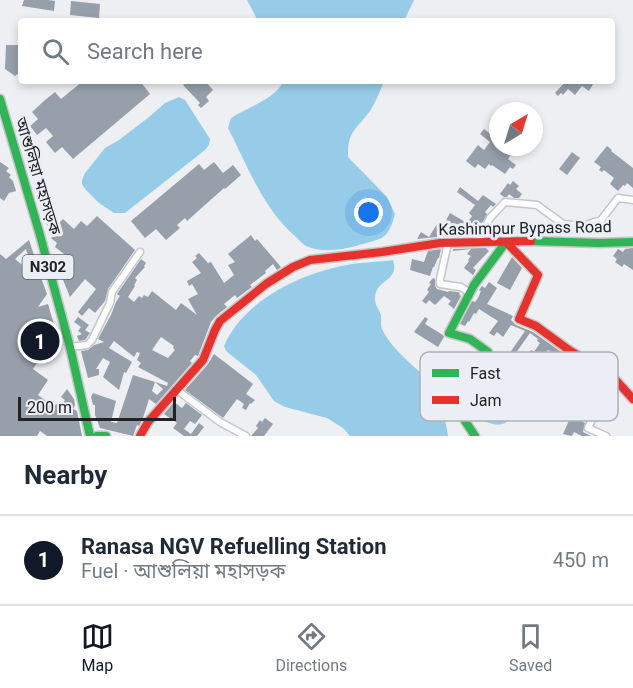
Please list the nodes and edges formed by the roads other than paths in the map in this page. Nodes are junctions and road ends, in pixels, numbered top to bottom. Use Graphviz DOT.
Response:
graph roads {
  1 [pos="0,99"];
  2 [pos="633,200"];
  3 [pos="478,242"];
  4 [pos="506,242"];
  5 [pos="633,242"];
  6 [pos="448,243"];
  7 [pos="140,252"];
  8 [pos="470,293"];
  9 [pos="70,347"];
  10 [pos="488,352"];
  11 [pos="572,352"];
  12 [pos="618,382"];
  13 [pos="177,390"];
  14 [pos="633,399"];
  15 [pos="465,421"];
  16 [pos="591,421"];
  17 [pos="90,436"];
  18 [pos="97,436"];
  19 [pos="106,436"];
  20 [pos="140,436"];
  21 [pos="246,436"];
  22 [pos="475,436"];
  23 [pos="606,436"];
  1 -- 9 [label="main road, আশুলিয়া মহাসড়ক / N302"];
  2 -- 3 [label="street"];
  3 -- 4 [label="main road, Kashimpur Bypass Road"];
  3 -- 6 [label="main road, Kashimpur Bypass Road"];
  4 -- 5 [label="main road, Kashimpur Bypass Road"];
  4 -- 8 [label="main road"];
  4 -- 11 [label="main road"];
  6 -- 8 [label="street"];
  6 -- 13 [label="main road, Kashimpur Bypass Road"];
  7 -- 9 [label="street"];
  8 -- 10 [label="main road"];
  9 -- 17 [label="main road, আশুলিয়া মহাসড়ক / N302"];
  12 -- 14 [label="main road"];
  13 -- 20 [label="main road, Kashimpur Bypass Road"];
  13 -- 21 [label="street"];
  15 -- 22 [label="main road"];
  16 -- 23 [label="street"];
  18 -- 19 [label="main road"];
}
